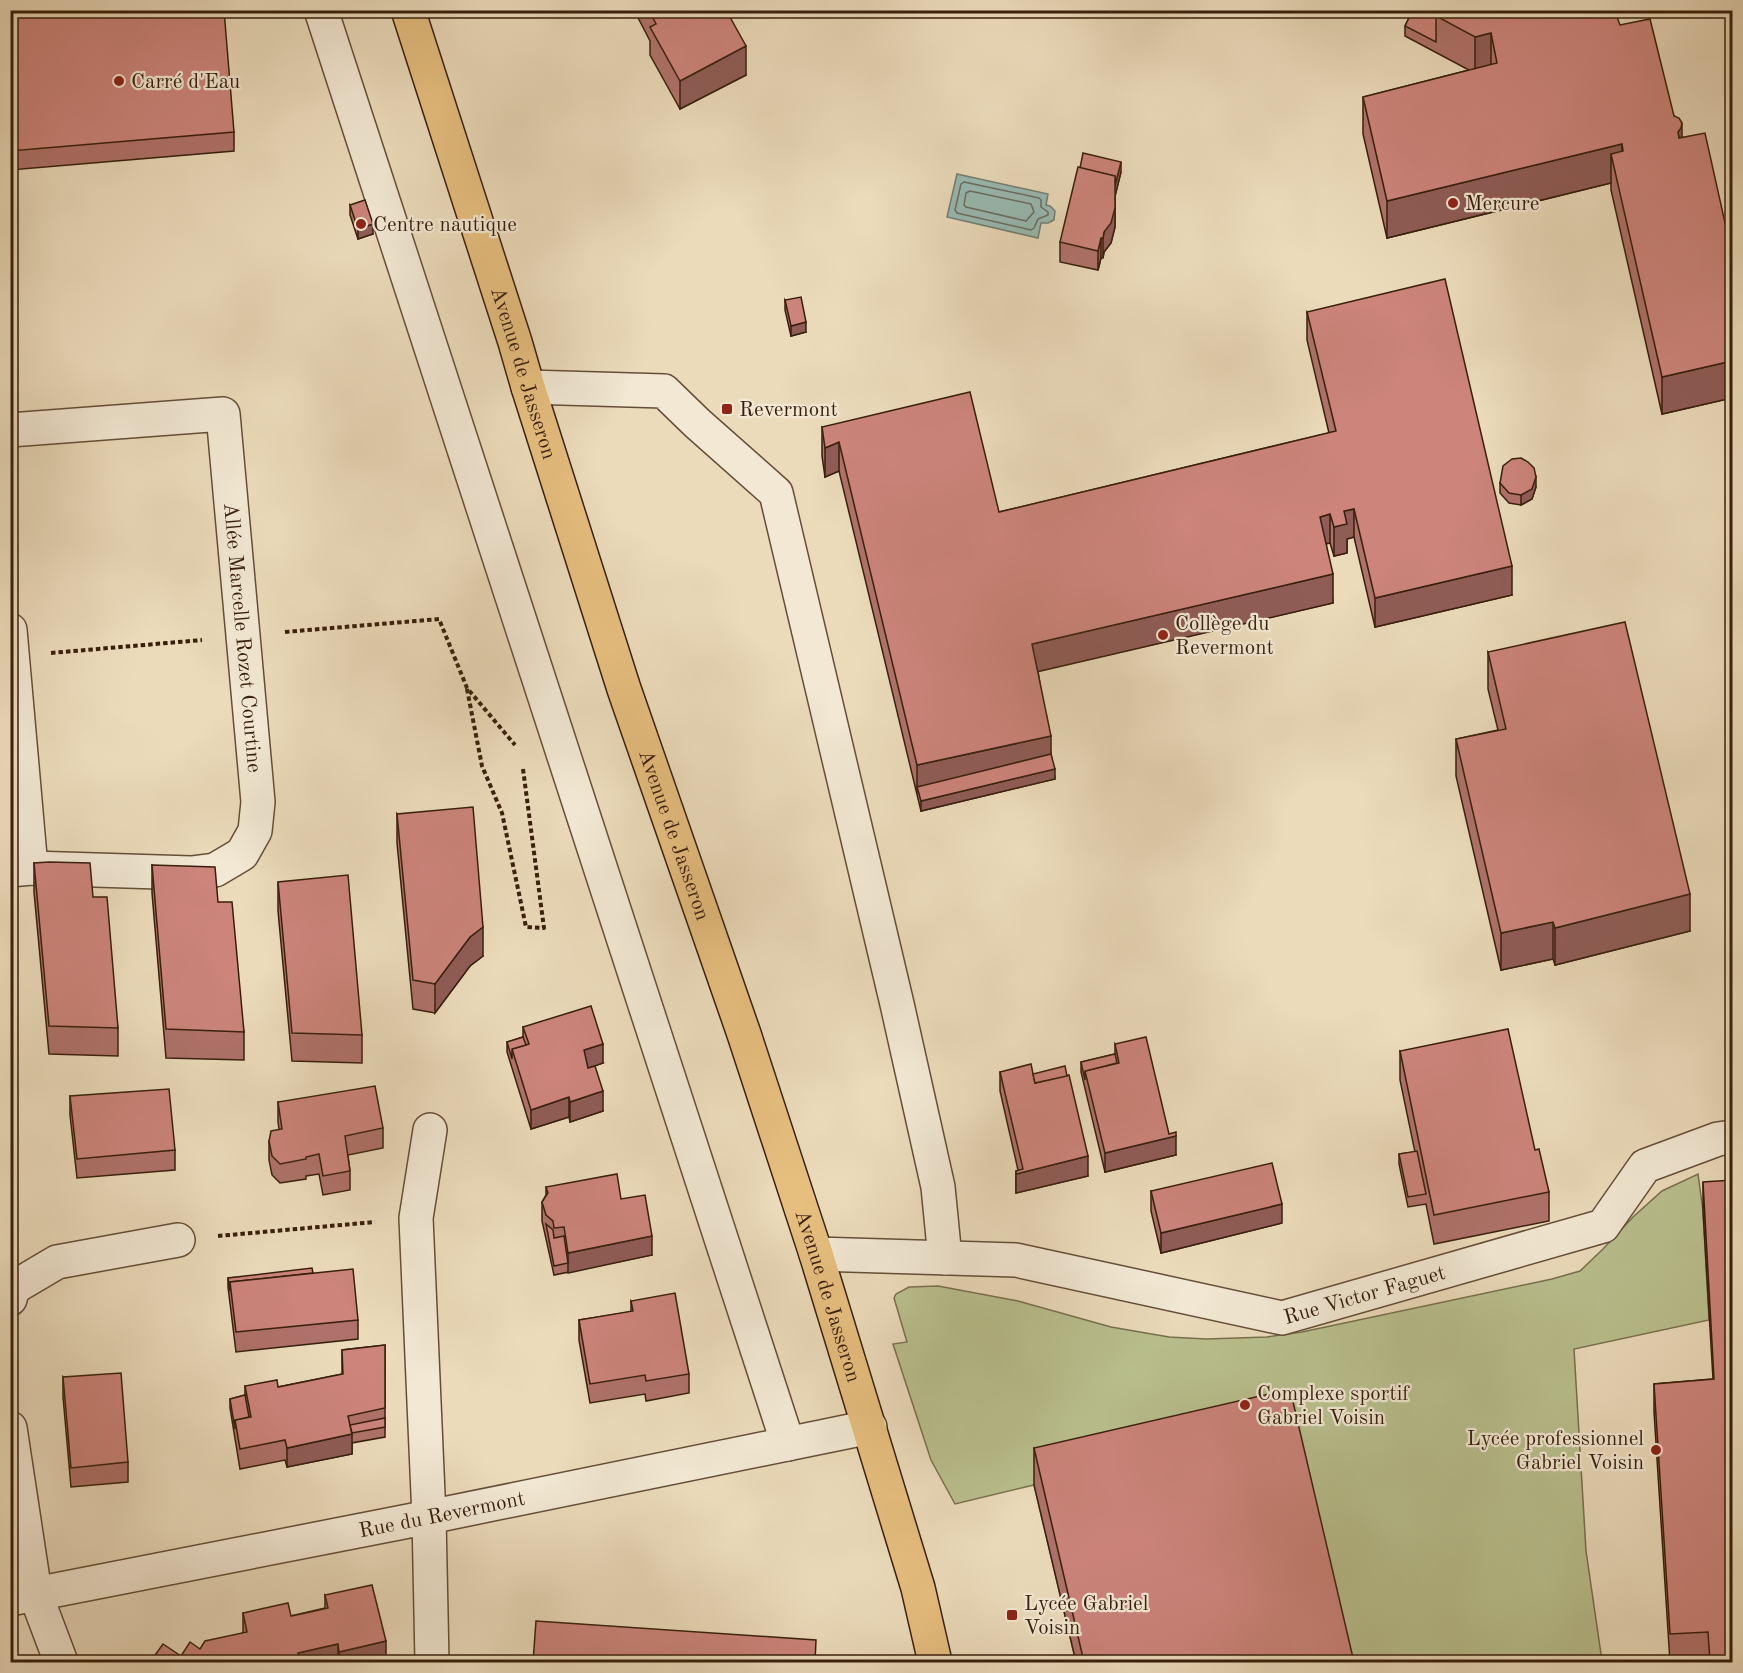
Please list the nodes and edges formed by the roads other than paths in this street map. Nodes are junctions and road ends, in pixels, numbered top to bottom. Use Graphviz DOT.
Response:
graph roads {
  1 [pos="321,10"];
  2 [pos="408,10"];
  3 [pos="528,387"];
  4 [pos="10,430"];
  5 [pos="12,643"];
  6 [pos="21,869"];
  7 [pos="430,1130"];
  8 [pos="1732,1137"];
  9 [pos="178,1240"];
  10 [pos="816,1254"];
  11 [pos="945,1258"];
  12 [pos="10,1299"];
  13 [pos="870,1427"];
  14 [pos="10,1428"];
  15 [pos="788,1444"];
  16 [pos="429,1517"];
  17 [pos="23,1596"];
  18 [pos="61,1662"];
  19 [pos="432,1662"];
  20 [pos="935,1662"];
  1 -- 15 [label="street"];
  2 -- 3 [label="main road, Avenue de Jasseron"];
  3 -- 10 [label="main road, Avenue de Jasseron"];
  3 -- 11 [label="street"];
  4 -- 6 [label="street, Allée Marcelle Rozet Courtine"];
  5 -- 6 [label="street, Allée Marcelle Rozet Courtine"];
  7 -- 16 [label="street"];
  8 -- 11 [label="street, Rue Victor Faguet"];
  9 -- 12 [label="street"];
  10 -- 11 [label="street, Rue Victor Faguet"];
  10 -- 13 [label="main road, Avenue de Jasseron"];
  13 -- 15 [label="street, Rue du Revermont"];
  13 -- 20 [label="main road, Avenue de Jasseron"];
  14 -- 17 [label="street"];
  15 -- 16 [label="street, Rue du Revermont"];
  16 -- 17 [label="street, Rue du Revermont"];
  16 -- 19 [label="street"];
  17 -- 18 [label="street"];
}
